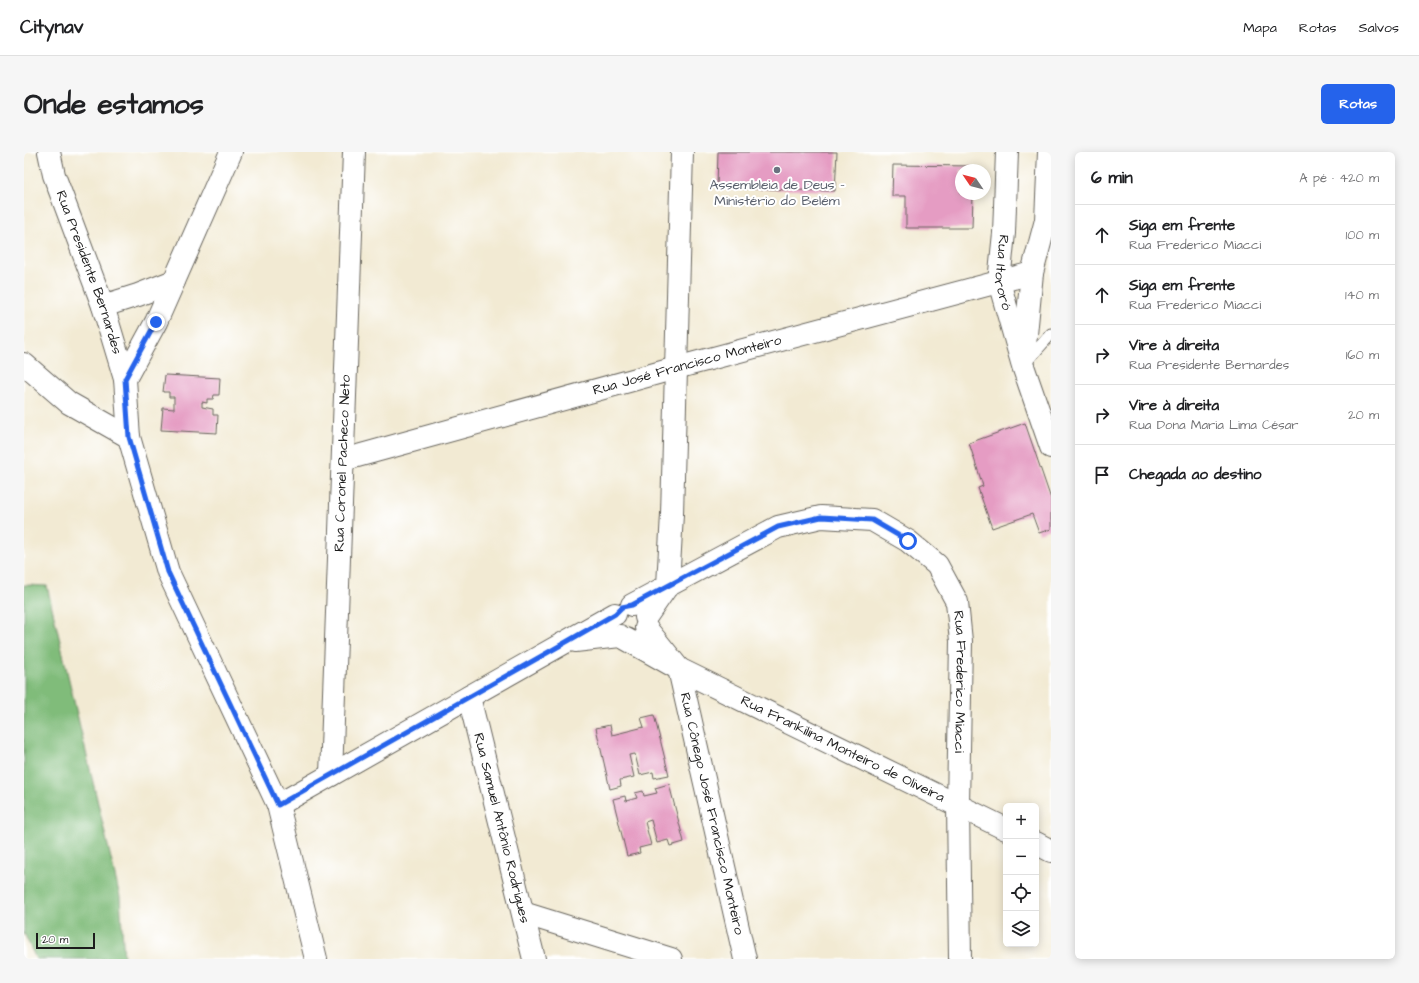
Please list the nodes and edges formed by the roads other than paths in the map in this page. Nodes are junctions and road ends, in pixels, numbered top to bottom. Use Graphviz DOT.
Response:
graph roads {
  1 [pos="49,152"];
  2 [pos="231,152"];
  3 [pos="354,152"];
  4 [pos="682,152"];
  5 [pos="1007,152"];
  6 [pos="1049,152"];
  7 [pos="1049,220"];
  8 [pos="1032,273"];
  9 [pos="174,281"];
  10 [pos="999,282"];
  11 [pos="103,306"];
  12 [pos="1051,334"];
  13 [pos="24,364"];
  14 [pos="1023,366"];
  15 [pos="676,368"];
  16 [pos="125,379"];
  17 [pos="129,437"];
  18 [pos="1051,447"];
  19 [pos="344,460"];
  20 [pos="668,585"];
  21 [pos="635,616"];
  22 [pos="623,638"];
  23 [pos="568,641"];
  24 [pos="679,669"];
  25 [pos="468,697"];
  26 [pos="331,775"];
  27 [pos="278,805"];
  28 [pos="958,805"];
  29 [pos="1003,828"];
  30 [pos="1039,845"];
  31 [pos="1051,851"];
  32 [pos="523,913"];
  33 [pos="316,959"];
  34 [pos="534,959"];
  35 [pos="671,959"];
  36 [pos="745,959"];
  37 [pos="960,959"];
  1 -- 11 [label="street, Rua Presidente Bernardes"];
  2 -- 9 [label="street"];
  3 -- 19 [label="street, Rua Coronel Pacheco Neto"];
  4 -- 15 [label="street"];
  5 -- 10 [label="street, Rua Itororó"];
  6 -- 7 [label="street, Rua Itororó"];
  7 -- 8 [label="street, Rua Itororó"];
  8 -- 10 [label="street, Rua José Francisco Monteiro"];
  8 -- 14 [label="street, Rua Itororó"];
  9 -- 11 [label="street"];
  9 -- 16 [label="street"];
  10 -- 14 [label="street, Rua Itororó"];
  10 -- 15 [label="street, Rua José Francisco Monteiro"];
  11 -- 16 [label="street, Rua Presidente Bernardes"];
  12 -- 14 [label="lane"];
  13 -- 17 [label="street"];
  14 -- 18 [label="street, Rua Itororó"];
  15 -- 19 [label="street, Rua José Francisco Monteiro"];
  15 -- 20 [label="street"];
  16 -- 17 [label="street, Rua Presidente Bernardes"];
  17 -- 27 [label="street, Rua Presidente Bernardes"];
  19 -- 26 [label="street, Rua Coronel Pacheco Neto"];
  20 -- 21 [label="street, Rua Frederico Miacci"];
  20 -- 28 [label="street, Rua Frederico Miacci"];
  21 -- 22 [label="street"];
  21 -- 23 [label="street, Rua Frederico Miacci"];
  21 -- 24 [label="street, Rua Frankilina Monteiro de Oliveira"];
  22 -- 23 [label="street, Rua Frederico Miacci"];
  22 -- 24 [label="street, Rua Frankilina Monteiro de Oliveira"];
  23 -- 25 [label="street, Rua Frederico Miacci"];
  24 -- 28 [label="street, Rua Frankilina Monteiro de Oliveira"];
  24 -- 36 [label="street, Rua Cônego José Francisco Monteiro"];
  25 -- 26 [label="street, Rua Frederico Miacci"];
  25 -- 32 [label="street, Rua Samuel Antônio Rodrigues"];
  26 -- 27 [label="street, Rua Frederico Miacci"];
  27 -- 33 [label="street, Rua Presidente Bernardes"];
  28 -- 29 [label="street, Rua Frankilina Monteiro de Oliveira"];
  28 -- 37 [label="street, Rua Frederico Miacci"];
  30 -- 31 [label="street"];
  32 -- 34 [label="street, Rua Samuel Antônio Rodrigues"];
  32 -- 35 [label="street"];
}
